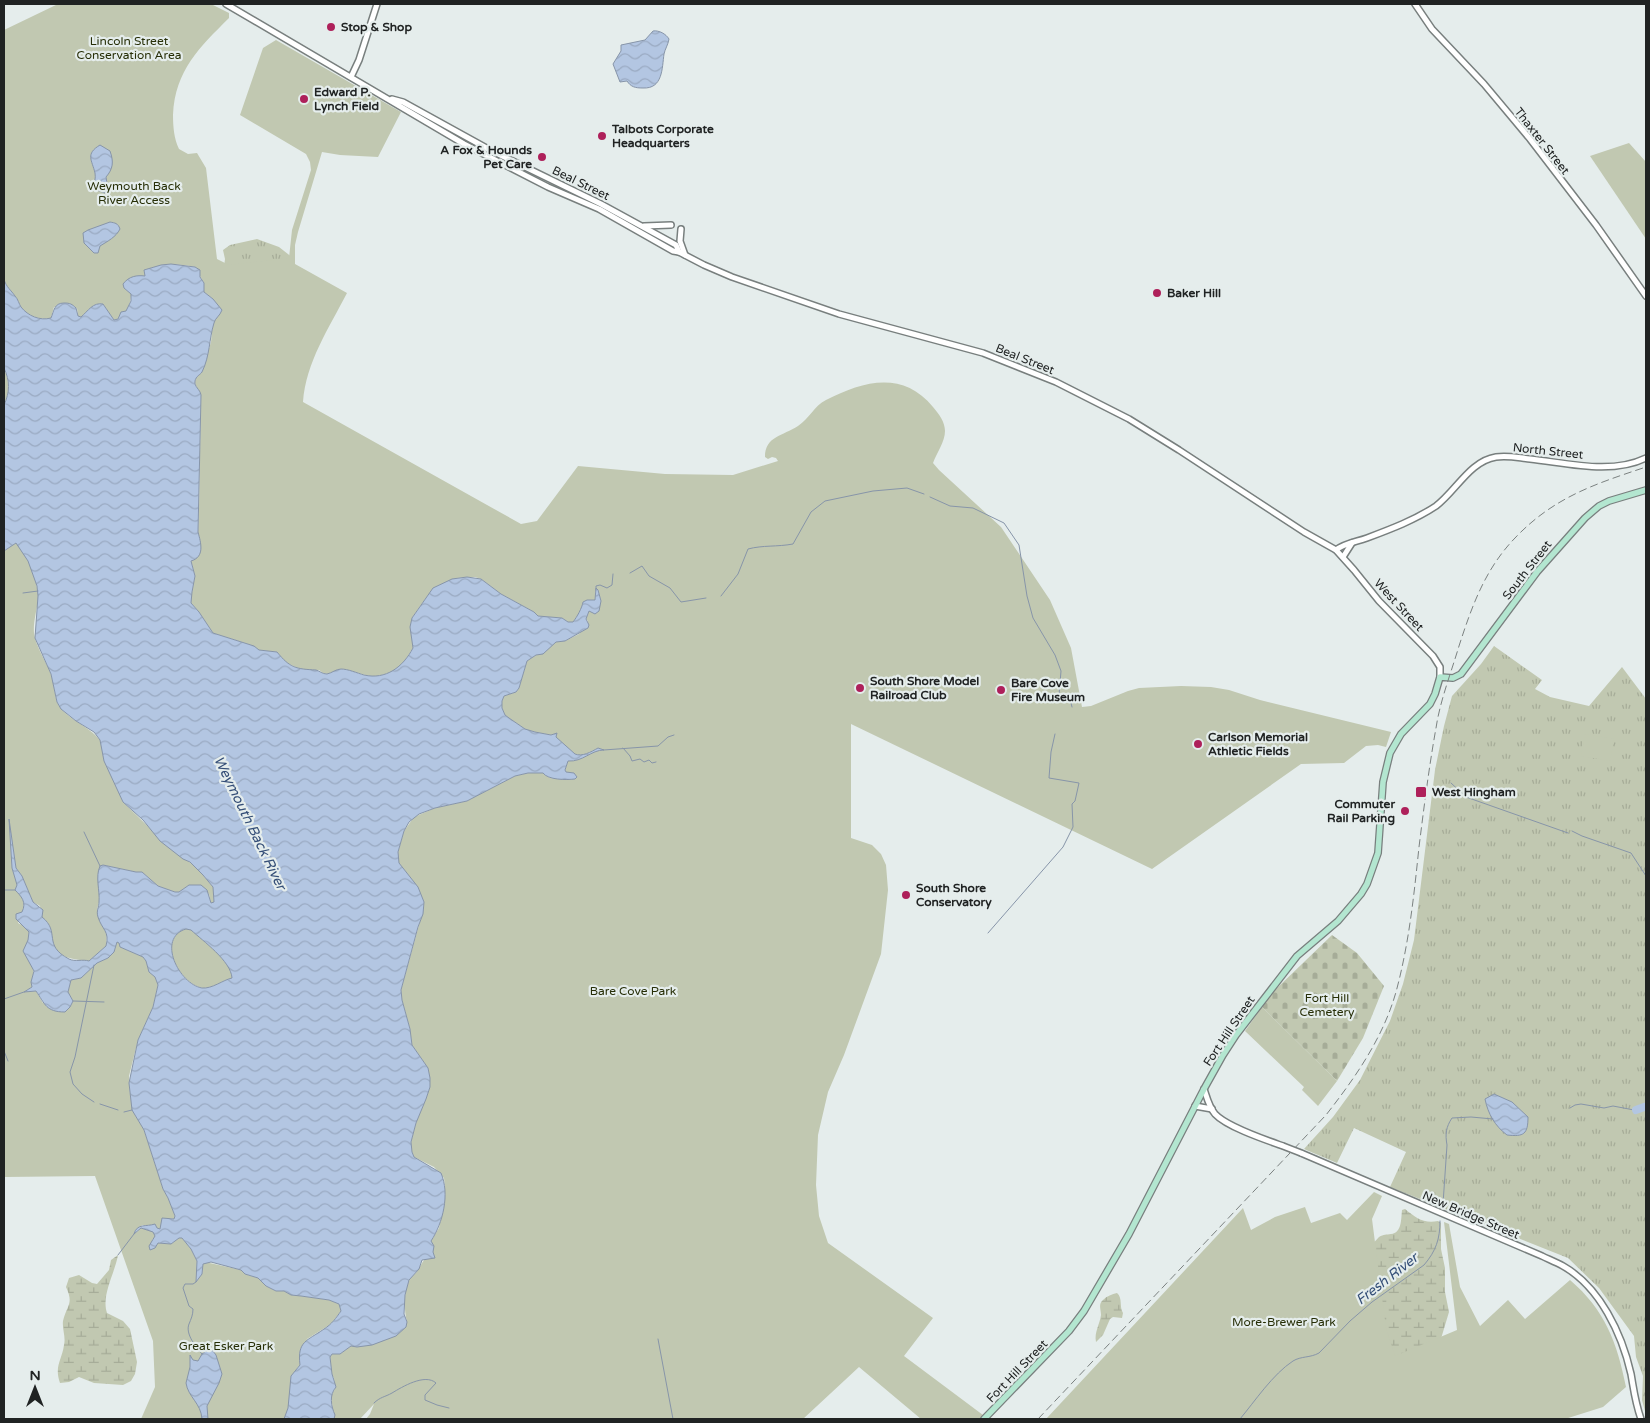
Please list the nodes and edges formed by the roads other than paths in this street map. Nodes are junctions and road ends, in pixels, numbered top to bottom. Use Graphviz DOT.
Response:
graph roads {
  1 [pos="226,4"];
  2 [pos="377,4"];
  3 [pos="1415,4"];
  4 [pos="352,77"];
  5 [pos="389,99"];
  6 [pos="671,225"];
  7 [pos="641,226"];
  8 [pos="682,229"];
  9 [pos="679,252"];
  10 [pos="686,256"];
  11 [pos="1646,296"];
  12 [pos="1646,458"];
  13 [pos="1646,490"];
  14 [pos="1352,543"];
  15 [pos="1336,550"];
  16 [pos="1343,557"];
  17 [pos="1440,677"];
  18 [pos="1204,1089"];
  19 [pos="1195,1106"];
  20 [pos="1212,1109"];
  21 [pos="986,1418"];
  22 [pos="1641,1419"];
  1 -- 4 [label="street, Beal Street"];
  2 -- 4 [label="street"];
  3 -- 11 [label="street, Thaxter Street"];
  4 -- 5 [label="street, Beal Street"];
  5 -- 7 [label="street, Beal Street"];
  5 -- 9 [label="street, Beal Street"];
  6 -- 7 [label="street"];
  7 -- 9 [label="street, Beal Street"];
  8 -- 10 [label="street"];
  9 -- 10 [label="street, Beal Street"];
  10 -- 15 [label="street, Beal Street"];
  12 -- 14 [label="street, North Street"];
  13 -- 17 [label="main road, South Street"];
  14 -- 15 [label="street, North Street"];
  14 -- 16 [label="street"];
  15 -- 16 [label="street, West Street"];
  16 -- 17 [label="street, West Street"];
  17 -- 18 [label="main road, Fort Hill Street"];
  18 -- 19 [label="main road, Fort Hill Street"];
  18 -- 20 [label="street, New Bridge Street"];
  19 -- 20 [label="street, New Bridge Street"];
  19 -- 21 [label="main road, Fort Hill Street"];
  20 -- 22 [label="street, New Bridge Street, bridge"];
}
